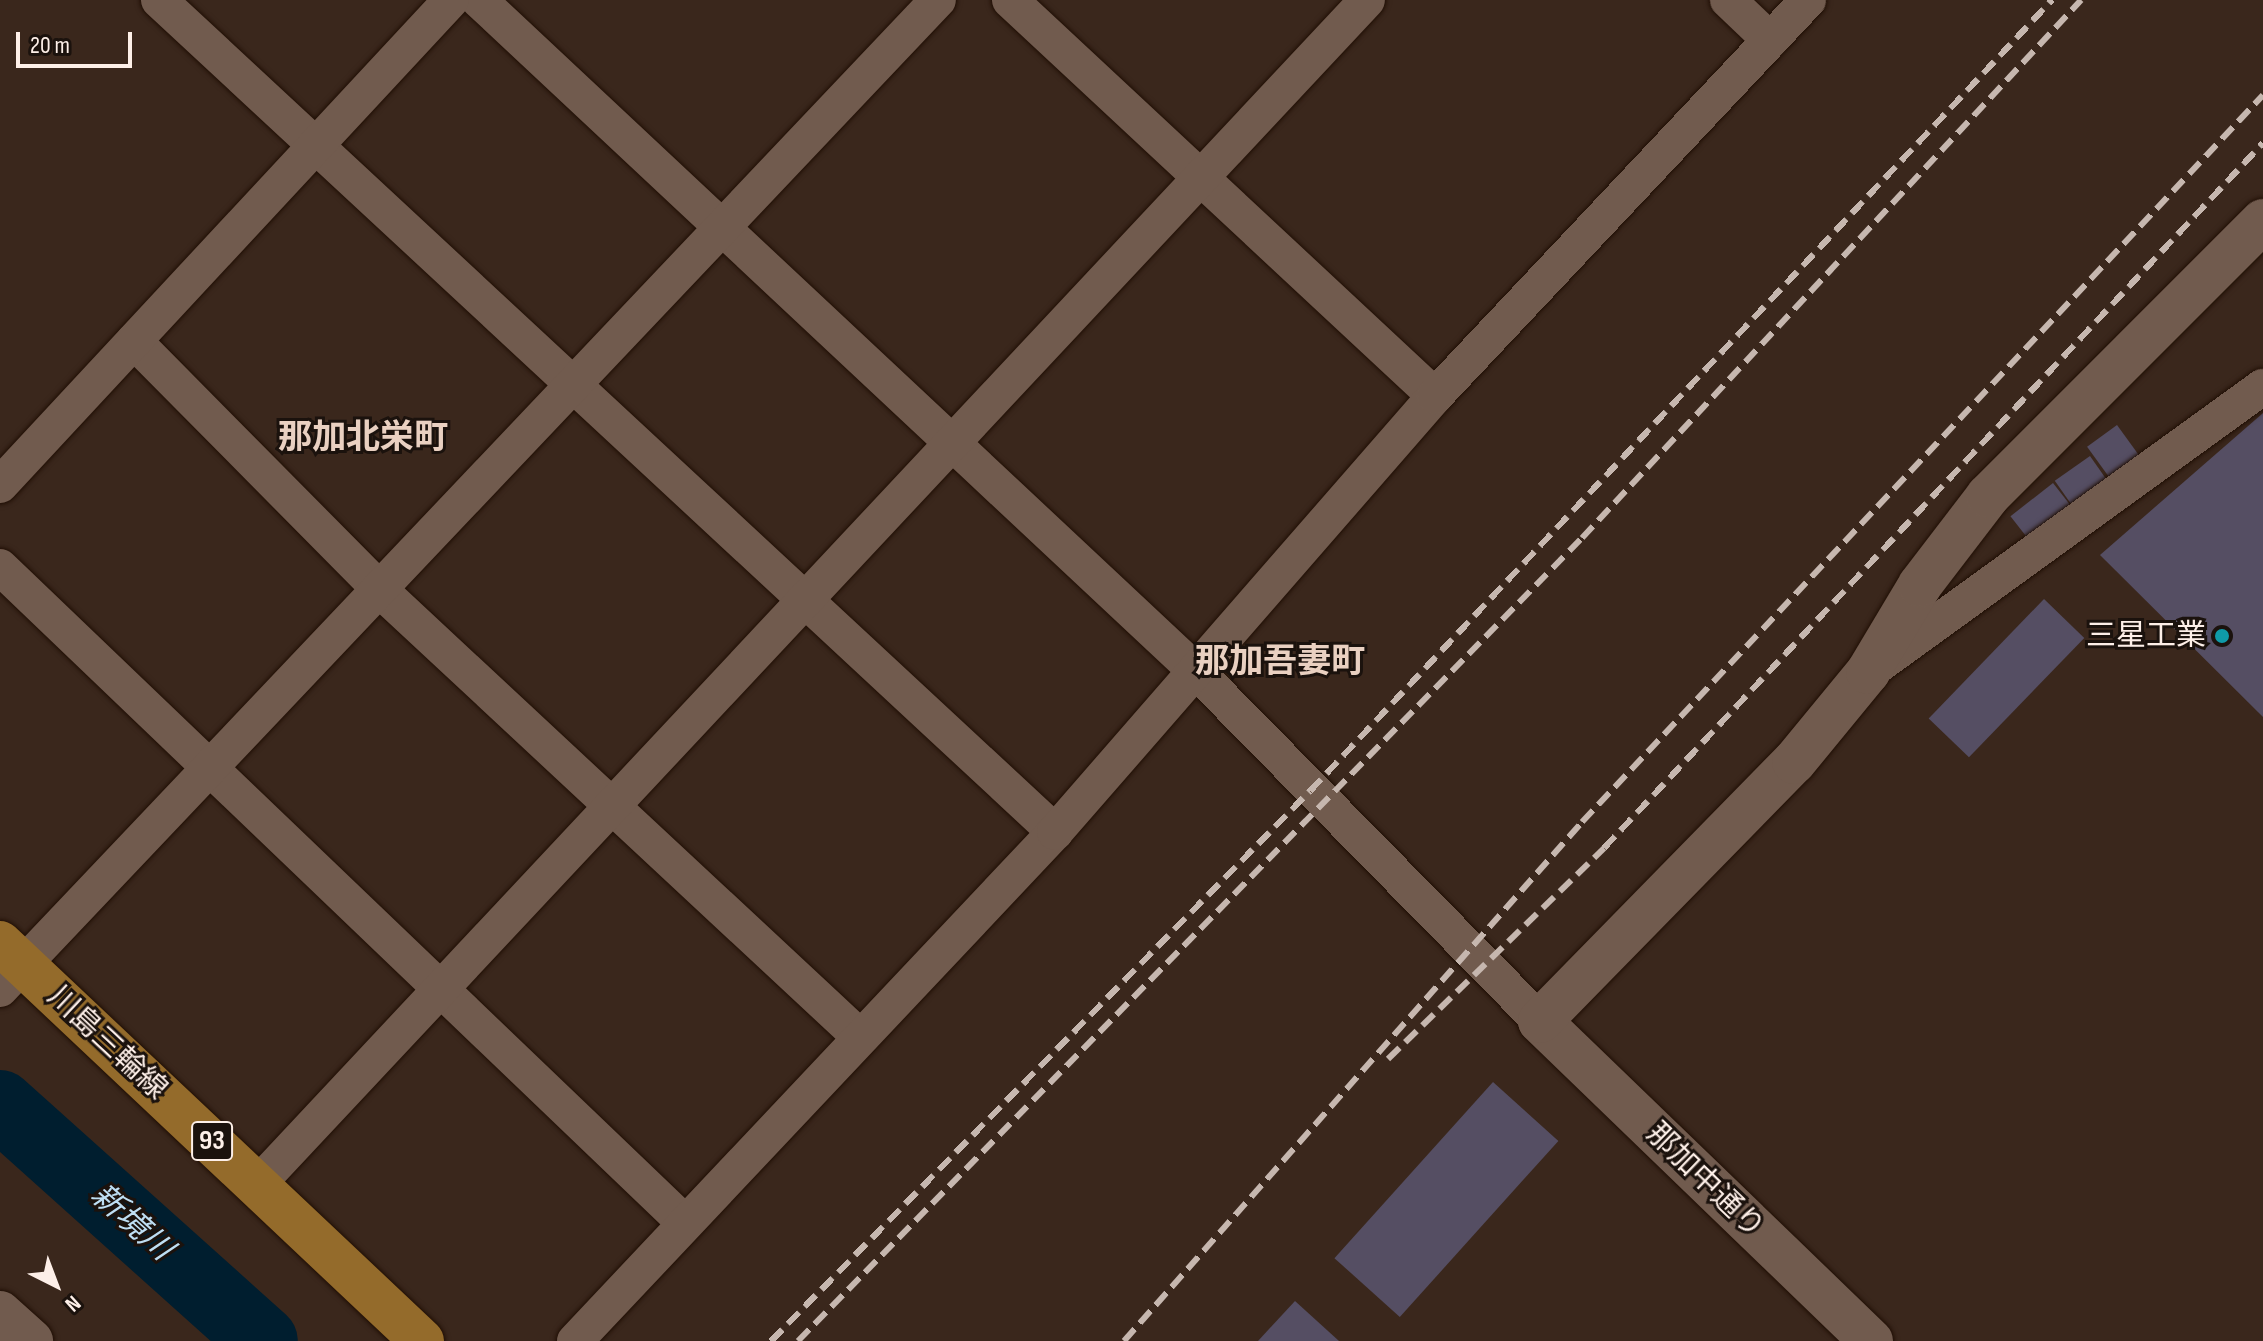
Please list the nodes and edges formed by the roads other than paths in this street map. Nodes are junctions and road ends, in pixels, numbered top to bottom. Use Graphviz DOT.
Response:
graph roads {
  1 [pos="159,0"];
  2 [pos="451,0"];
  3 [pos="479,0"];
  4 [pos="938,0"];
  5 [pos="1010,0"];
  6 [pos="1367,0"];
  7 [pos="1728,0"];
  8 [pos="1808,0"];
  9 [pos="1770,40"];
  10 [pos="319,145"];
  11 [pos="1202,178"];
  12 [pos="2263,221"];
  13 [pos="728,228"];
  14 [pos="134,341"];
  15 [pos="2263,387"];
  16 [pos="574,388"];
  17 [pos="1435,396"];
  18 [pos="955,446"];
  19 [pos="0,485"];
  20 [pos="0,567"];
  21 [pos="380,590"];
  22 [pos="806,603"];
  23 [pos="1868,672"];
  24 [pos="1199,674"];
  25 [pos="209,768"];
  26 [pos="615,806"];
  27 [pos="1055,832"];
  28 [pos="7,965"];
  29 [pos="444,987"];
  30 [pos="1540,1021"];
  31 [pos="860,1037"];
  32 [pos="258,1184"];
  33 [pos="685,1223"];
  34 [pos="0,1313"];
  35 [pos="31,1341"];
  36 [pos="422,1341"];
  37 [pos="575,1341"];
  38 [pos="1871,1341"];
  1 -- 10 [label="street"];
  2 -- 10 [label="street"];
  3 -- 13 [label="street"];
  4 -- 13 [label="street"];
  5 -- 11 [label="street"];
  6 -- 11 [label="street"];
  7 -- 9 [label="street"];
  8 -- 9 [label="street"];
  9 -- 17 [label="street"];
  10 -- 14 [label="street"];
  10 -- 16 [label="street"];
  11 -- 17 [label="street"];
  11 -- 18 [label="street"];
  12 -- 23 [label="street"];
  13 -- 16 [label="street"];
  13 -- 18 [label="street"];
  14 -- 19 [label="street"];
  14 -- 21 [label="street"];
  15 -- 23 [label="street"];
  16 -- 21 [label="street"];
  16 -- 22 [label="street"];
  17 -- 24 [label="street"];
  18 -- 22 [label="street"];
  18 -- 24 [label="street"];
  20 -- 25 [label="street"];
  21 -- 25 [label="street"];
  21 -- 26 [label="street"];
  22 -- 26 [label="street"];
  22 -- 27 [label="street"];
  23 -- 30 [label="street"];
  24 -- 27 [label="street"];
  24 -- 30 [label="street"];
  25 -- 28 [label="street"];
  25 -- 29 [label="street"];
  26 -- 29 [label="street"];
  26 -- 31 [label="street"];
  27 -- 31 [label="street"];
  28 -- 32 [label="main road, 川島三輪線 / 93"];
  29 -- 32 [label="street"];
  29 -- 33 [label="street"];
  30 -- 38 [label="street, 那加中通り"];
  31 -- 33 [label="street"];
  32 -- 36 [label="main road, 川島三輪線 / 93"];
  33 -- 37 [label="street"];
  34 -- 35 [label="street"];
}
